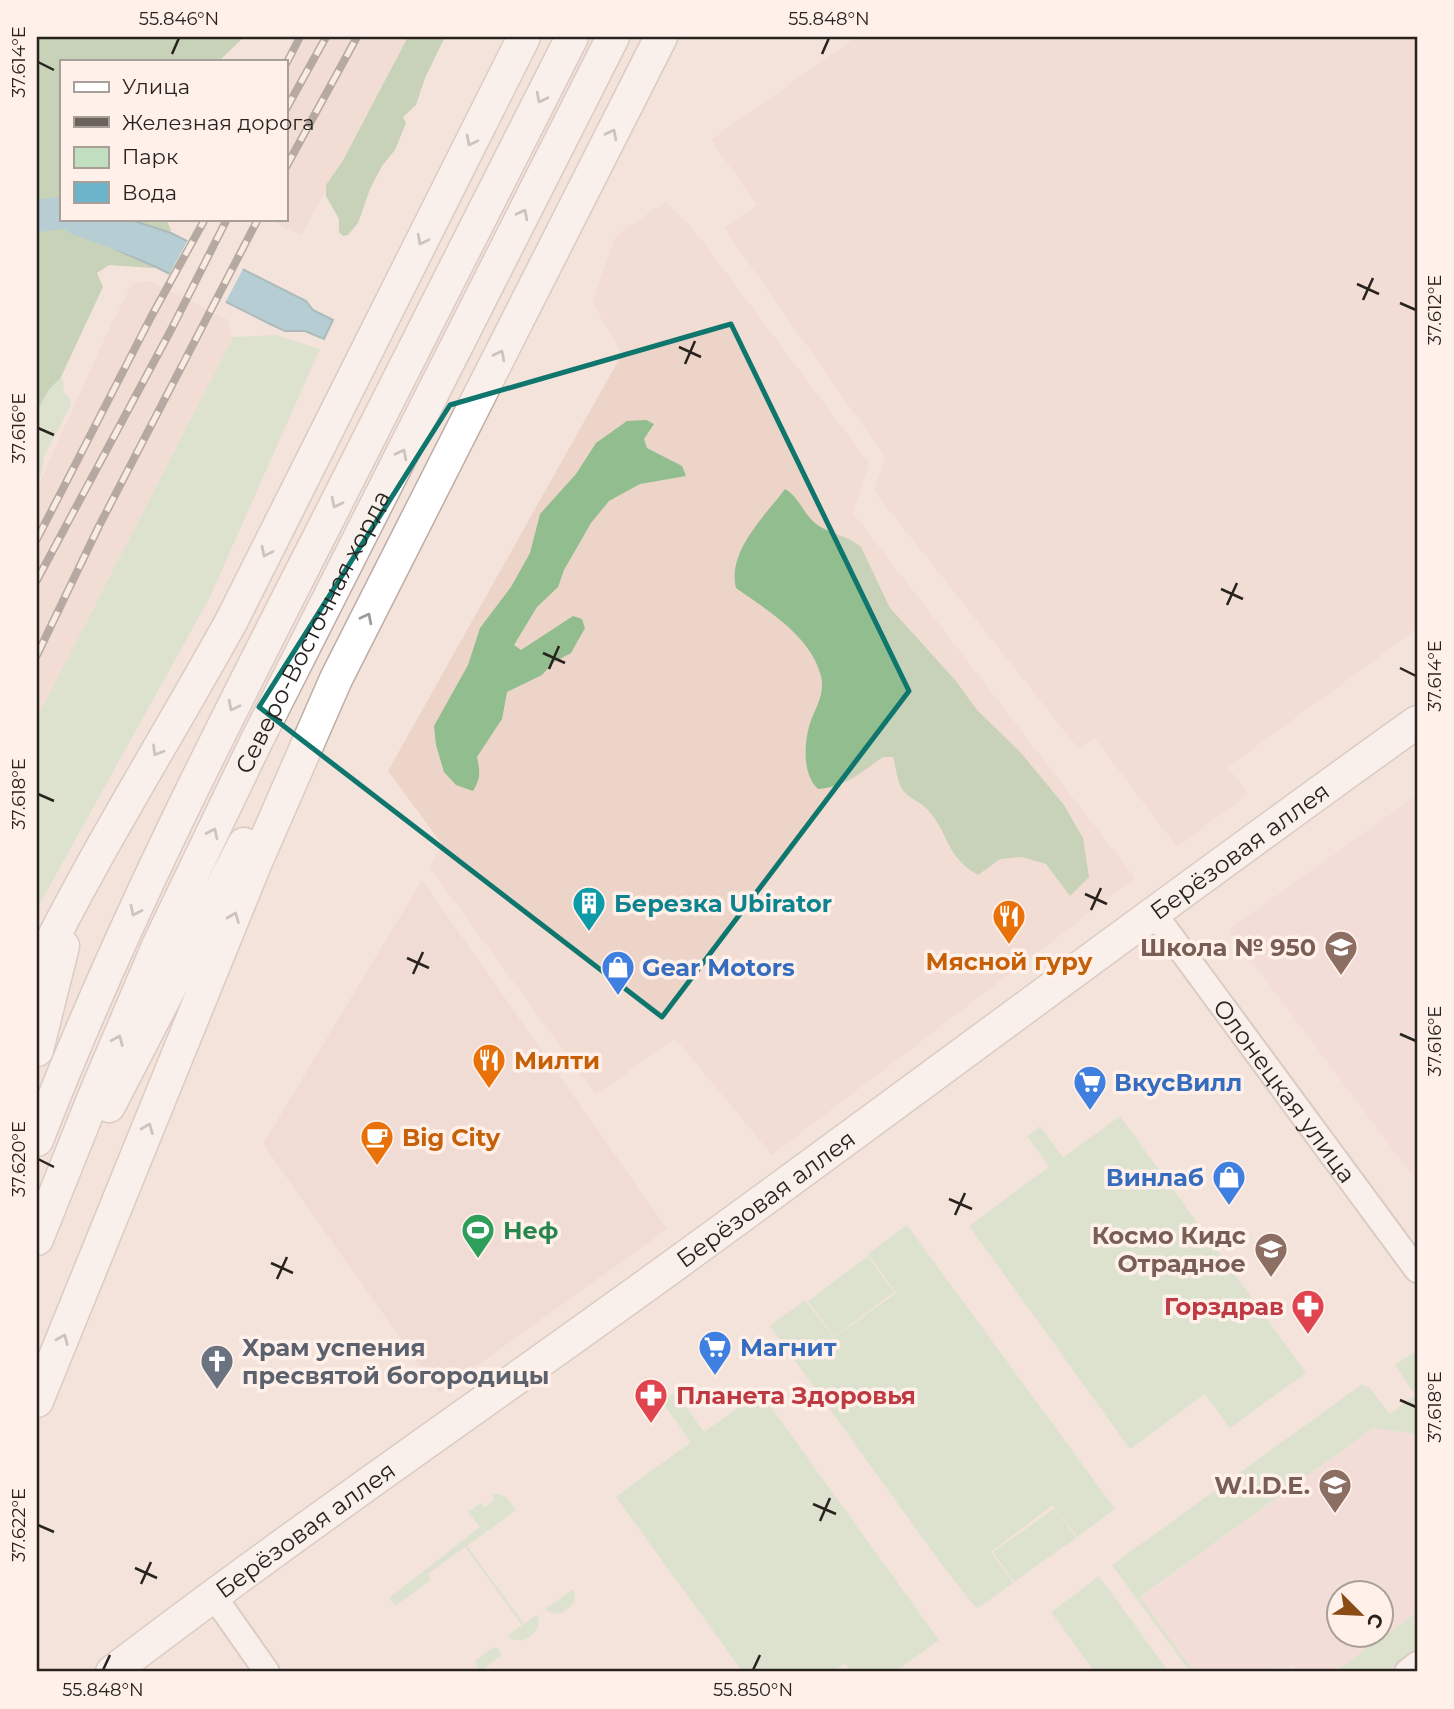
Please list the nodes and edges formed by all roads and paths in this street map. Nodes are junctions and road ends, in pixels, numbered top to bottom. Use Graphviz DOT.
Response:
graph roads {
  1 [pos="524,37"];
  2 [pos="572,37"];
  3 [pos="613,37"];
  4 [pos="661,37"];
  5 [pos="336,679"];
  6 [pos="1417,722"];
  7 [pos="102,843"];
  8 [pos="1153,912"];
  9 [pos="37,970"];
  10 [pos="37,1050"];
  11 [pos="37,1140"];
  12 [pos="37,1239"];
  13 [pos="1417,1270"];
  14 [pos="37,1401"];
  15 [pos="213,1595"];
  16 [pos="1417,1664"];
  17 [pos="112,1672"];
  18 [pos="267,1672"];
  19 [pos="1407,1672"];
  1 -- 7 [label="main road, one-way"];
  2 -- 11 [label="main road, Северо-Восточная хорда, one-way"];
  12 -- 3 [label="main road, Северо-Восточная хорда, one-way"];
  5 -- 4 [label="main road, one-way"];
  5 -- 12 [label="main road"];
  14 -- 5 [label="main road, one-way"];
  6 -- 8 [label="main road, Берёзовая аллея"];
  7 -- 9 [label="main road"];
  7 -- 10 [label="main road"];
  8 -- 13 [label="street, Олонецкая улица"];
  8 -- 15 [label="main road, Берёзовая аллея"];
  15 -- 17 [label="main road, Берёзовая аллея"];
  15 -- 18 [label="street"];
  16 -- 19 [label="street"];
}
